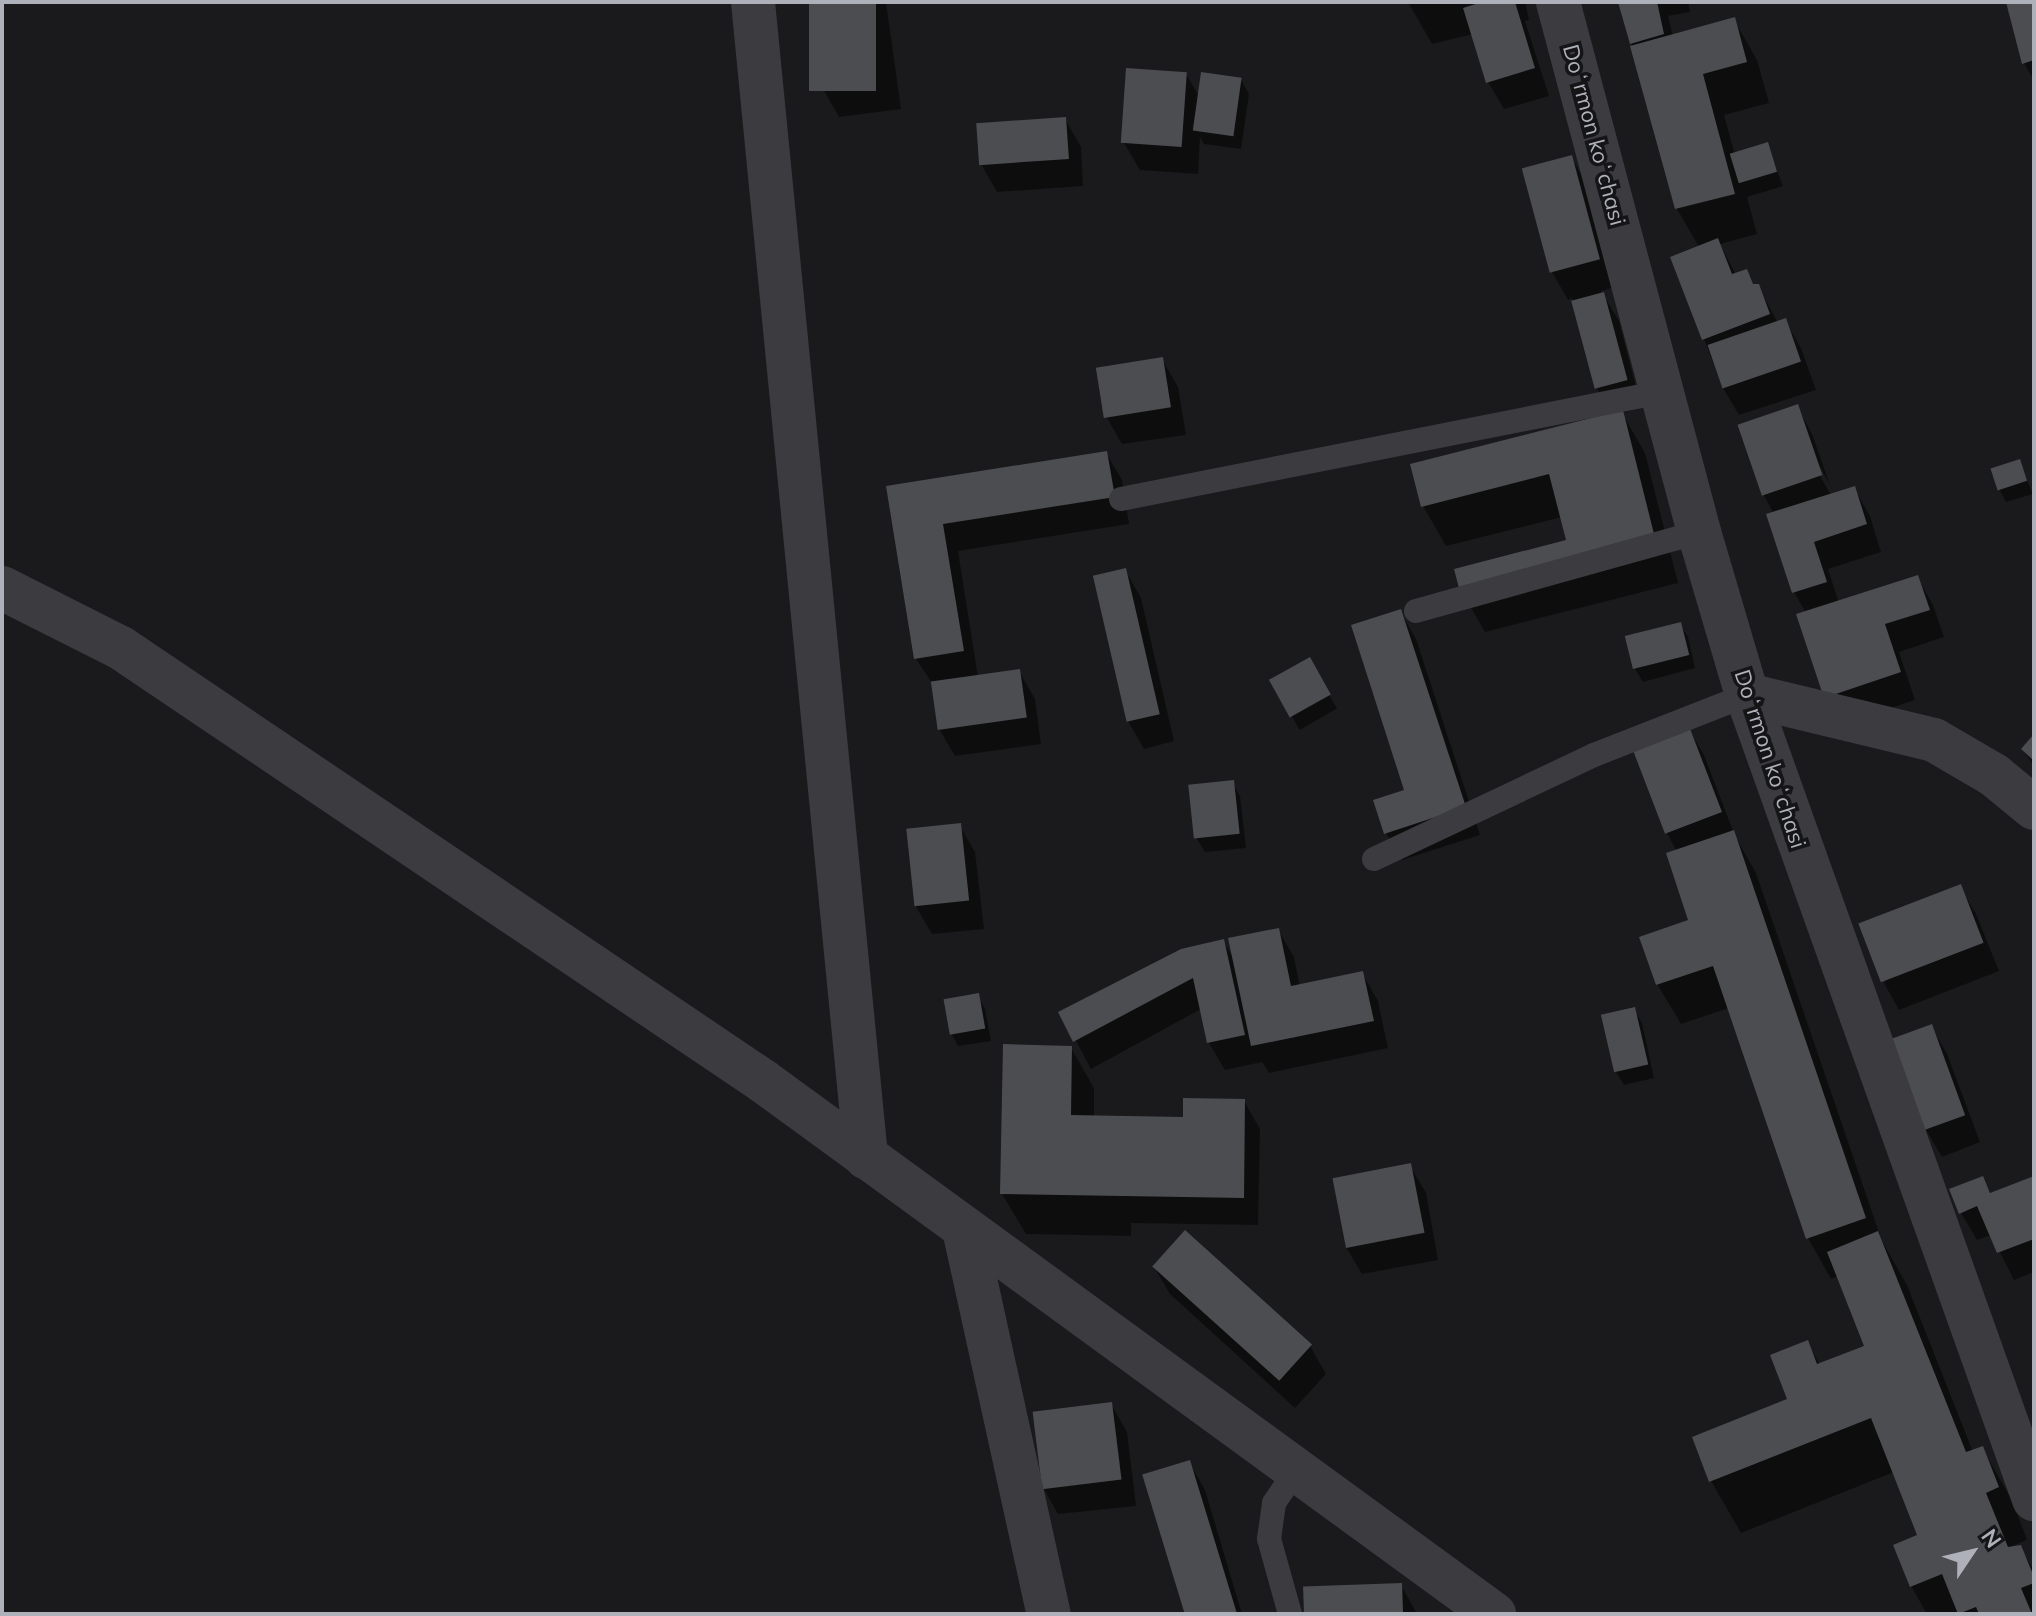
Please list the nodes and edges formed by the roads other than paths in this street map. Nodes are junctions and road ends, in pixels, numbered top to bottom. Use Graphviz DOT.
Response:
graph roads {
  1 [pos="753,2"];
  2 [pos="1558,2"];
  3 [pos="1662,392"];
  4 [pos="1121,499"];
  5 [pos="1699,532"];
  6 [pos="2,588"];
  7 [pos="1416,611"];
  8 [pos="1747,695"];
  9 [pos="2034,808"];
  10 [pos="1374,859"];
  11 [pos="866,1157"];
  12 [pos="964,1229"];
  13 [pos="1296,1470"];
  14 [pos="2034,1499"];
  15 [pos="1049,1614"];
  16 [pos="1290,1614"];
  17 [pos="1494,1614"];
  1 -- 11 [label="street"];
  2 -- 3 [label="street, Doʻrmon koʻchasi"];
  3 -- 4 [label="lane"];
  3 -- 5 [label="street, Doʻrmon koʻchasi"];
  5 -- 7 [label="lane"];
  5 -- 8 [label="street, Doʻrmon koʻchasi"];
  6 -- 11 [label="street"];
  8 -- 9 [label="street"];
  8 -- 10 [label="lane"];
  8 -- 14 [label="street, Doʻrmon koʻchasi"];
  11 -- 12 [label="street"];
  12 -- 13 [label="street"];
  12 -- 15 [label="street"];
  13 -- 16 [label="lane"];
  13 -- 17 [label="street"];
}
